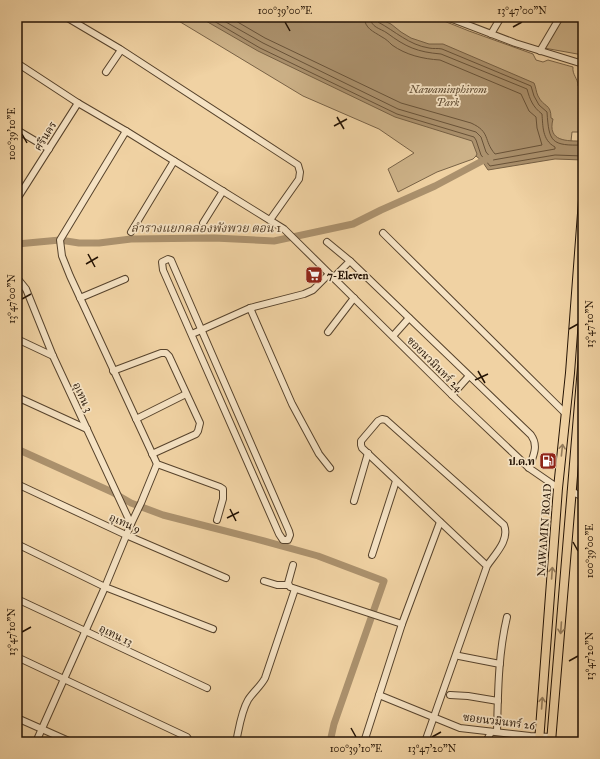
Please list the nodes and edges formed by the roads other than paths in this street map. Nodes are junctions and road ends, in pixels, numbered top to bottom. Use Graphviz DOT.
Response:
graph roads {
  1 [pos="66,17"];
  2 [pos="449,17"];
  3 [pos="501,17"];
  4 [pos="560,17"];
  5 [pos="491,34"];
  6 [pos="122,50"];
  7 [pos="540,52"];
  8 [pos="17,63"];
  9 [pos="583,64"];
  10 [pos="106,72"];
  11 [pos="78,103"];
  12 [pos="17,130"];
  13 [pos="126,131"];
  14 [pos="49,149"];
  15 [pos="174,161"];
  16 [pos="223,191"];
  17 [pos="18,195"];
  18 [pos="583,200"];
  19 [pos="270,220"];
  20 [pos="203,224"];
  21 [pos="131,232"];
  22 [pos="383,233"];
  23 [pos="328,242"];
  24 [pos="350,261"];
  25 [pos="331,276"];
  26 [pos="17,278"];
  27 [pos="125,279"];
  28 [pos="80,298"];
  29 [pos="354,298"];
  30 [pos="250,308"];
  31 [pos="409,318"];
  32 [pos="202,330"];
  33 [pos="328,332"];
  34 [pos="192,334"];
  35 [pos="393,336"];
  36 [pos="17,339"];
  37 [pos="583,355"];
  38 [pos="52,356"];
  39 [pos="114,371"];
  40 [pos="469,376"];
  41 [pos="186,394"];
  42 [pos="452,395"];
  43 [pos="17,397"];
  44 [pos="566,414"];
  45 [pos="136,419"];
  46 [pos="577,425"];
  47 [pos="87,430"];
  48 [pos="583,431"];
  49 [pos="368,453"];
  50 [pos="152,454"];
  51 [pos="157,464"];
  52 [pos="330,468"];
  53 [pos="529,468"];
  54 [pos="396,481"];
  55 [pos="17,484"];
  56 [pos="558,488"];
  57 [pos="572,491"];
  58 [pos="583,497"];
  59 [pos="354,501"];
  60 [pos="216,520"];
  61 [pos="440,522"];
  62 [pos="131,524"];
  63 [pos="126,535"];
  64 [pos="17,544"];
  65 [pos="372,556"];
  66 [pos="293,565"];
  67 [pos="487,566"];
  68 [pos="226,578"];
  69 [pos="264,581"];
  70 [pos="288,585"];
  71 [pos="105,587"];
  72 [pos="295,589"];
  73 [pos="17,599"];
  74 [pos="507,617"];
  75 [pos="402,624"];
  76 [pos="213,629"];
  77 [pos="85,631"];
  78 [pos="459,656"];
  79 [pos="17,657"];
  80 [pos="500,664"];
  81 [pos="63,679"];
  82 [pos="207,688"];
  83 [pos="379,695"];
  84 [pos="450,695"];
  85 [pos="498,701"];
  86 [pos="434,717"];
  87 [pos="17,718"];
  88 [pos="42,729"];
  89 [pos="494,732"];
  90 [pos="529,739"];
  91 [pos="539,739"];
  92 [pos="552,739"];
  93 [pos="36,742"];
  94 [pos="71,742"];
  95 [pos="190,742"];
  96 [pos="236,742"];
  97 [pos="364,742"];
  98 [pos="425,742"];
  99 [pos="486,742"];
  1 -- 6 [label="street"];
  2 -- 5 [label="street"];
  3 -- 5 [label="street"];
  4 -- 7 [label="street"];
  5 -- 7 [label="street"];
  6 -- 10 [label="street"];
  6 -- 19 [label="street"];
  7 -- 9 [label="street"];
  8 -- 11 [label="street, ซอยนวมินทร์ 24"];
  11 -- 13 [label="street, ซอยนวมินทร์ 24"];
  11 -- 14 [label="street, ศรีนคร"];
  12 -- 14 [label="street"];
  13 -- 15 [label="street, ซอยนวมินทร์ 24"];
  13 -- 28 [label="street"];
  14 -- 17 [label="street, ศรีนคร"];
  15 -- 16 [label="street, ซอยนวมินทร์ 24"];
  15 -- 21 [label="street"];
  16 -- 19 [label="street, ซอยนวมินทร์ 24"];
  16 -- 20 [label="street"];
  18 -- 44 [label="main road, NAWAMIN ROAD"];
  19 -- 25 [label="street, ซอยนวมินทร์ 24"];
  22 -- 44 [label="street"];
  23 -- 24 [label="street"];
  24 -- 25 [label="street"];
  24 -- 31 [label="street"];
  25 -- 29 [label="street, ซอยนวมินทร์ 24"];
  25 -- 30 [label="street"];
  26 -- 38 [label="street, อุเทน 3"];
  27 -- 28 [label="street"];
  28 -- 39 [label="street"];
  29 -- 33 [label="street"];
  29 -- 35 [label="street, ซอยนวมินทร์ 24"];
  30 -- 32 [label="street"];
  30 -- 52 [label="street"];
  31 -- 35 [label="street"];
  31 -- 40 [label="street"];
  32 -- 34 [label="street"];
  32 -- 34 [label="street"];
  32 -- 34 [label="street"];
  35 -- 42 [label="street, ซอยนวมินทร์ 24"];
  36 -- 38 [label="street"];
  37 -- 46 [label="main road"];
  38 -- 47 [label="street, อุเทน 3"];
  39 -- 41 [label="street"];
  39 -- 45 [label="street"];
  40 -- 42 [label="street"];
  40 -- 53 [label="street"];
  41 -- 45 [label="street"];
  41 -- 50 [label="street"];
  42 -- 53 [label="street, ซอยนวมินทร์ 24"];
  43 -- 47 [label="street"];
  56 -- 44 [label="main road, NAWAMIN ROAD, one-way"];
  45 -- 50 [label="street"];
  46 -- 48 [label="street"];
  46 -- 57 [label="main road"];
  47 -- 62 [label="street, อุเทน 3"];
  49 -- 54 [label="street"];
  49 -- 59 [label="street"];
  49 -- 67 [label="street"];
  50 -- 51 [label="street"];
  51 -- 60 [label="street"];
  51 -- 62 [label="street"];
  53 -- 56 [label="street, ซอยนวมินทร์ 24"];
  54 -- 61 [label="street"];
  54 -- 65 [label="street"];
  55 -- 63 [label="street, อุเทน 9"];
  56 -- 57 [label="main road"];
  91 -- 56 [label="main road, NAWAMIN ROAD, one-way"];
  57 -- 58 [label="street"];
  57 -- 92 [label="main road, one-way"];
  61 -- 67 [label="street"];
  61 -- 75 [label="street"];
  62 -- 63 [label="street"];
  63 -- 68 [label="street, อุเทน 9"];
  63 -- 71 [label="street"];
  64 -- 71 [label="street"];
  66 -- 70 [label="street"];
  67 -- 86 [label="street"];
  69 -- 70 [label="street"];
  70 -- 72 [label="street"];
  71 -- 76 [label="street"];
  71 -- 77 [label="street"];
  72 -- 75 [label="street"];
  72 -- 96 [label="street"];
  73 -- 77 [label="street, อุเทน 13"];
  74 -- 80 [label="street"];
  75 -- 83 [label="street"];
  77 -- 81 [label="street"];
  77 -- 82 [label="street, อุเทน 13"];
  78 -- 80 [label="street"];
  79 -- 81 [label="street"];
  80 -- 85 [label="street"];
  81 -- 88 [label="street"];
  81 -- 95 [label="street"];
  83 -- 86 [label="street, ซอยนวมินทร์ 26"];
  83 -- 97 [label="street"];
  84 -- 85 [label="street"];
  85 -- 89 [label="street"];
  86 -- 89 [label="street, ซอยนวมินทร์ 26"];
  86 -- 98 [label="street"];
  87 -- 88 [label="street"];
  88 -- 93 [label="street"];
  88 -- 94 [label="street"];
  89 -- 90 [label="street, ซอยนวมินทร์ 26"];
  89 -- 99 [label="street"];
  90 -- 91 [label="street, ซอยนวมินทร์ 26"];
  91 -- 92 [label="street, ซอยนวมินทร์ 26"];
}
